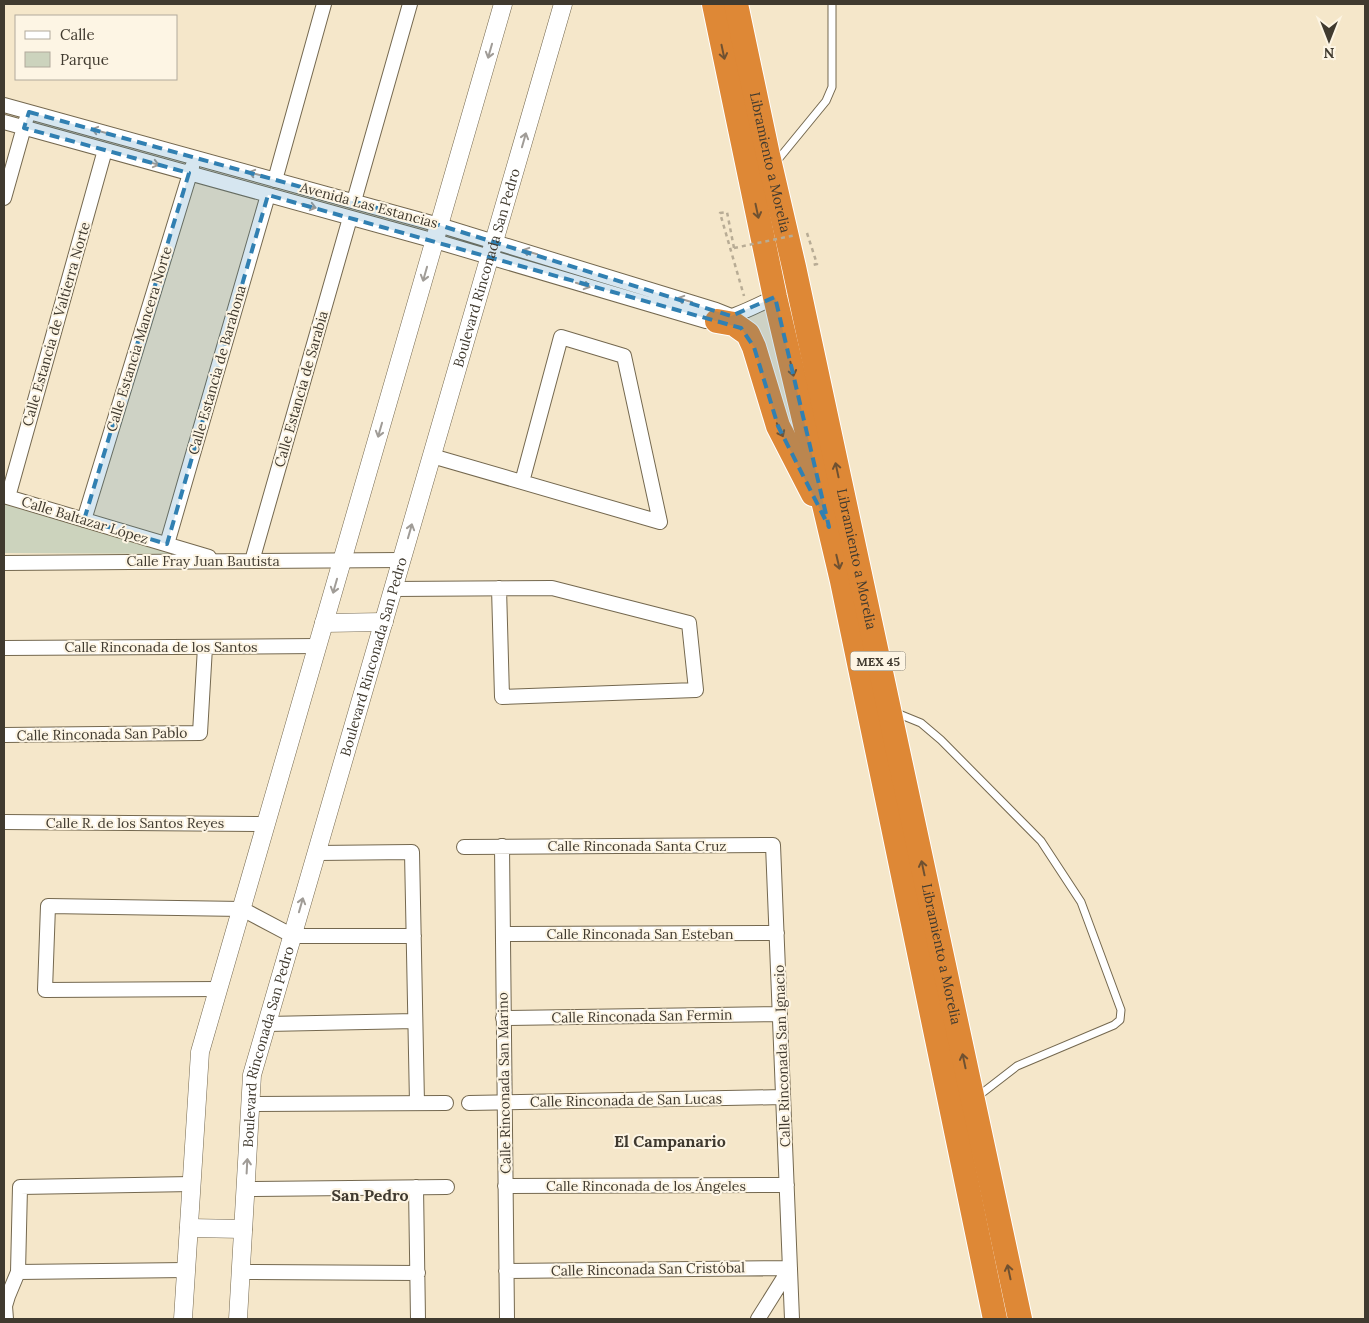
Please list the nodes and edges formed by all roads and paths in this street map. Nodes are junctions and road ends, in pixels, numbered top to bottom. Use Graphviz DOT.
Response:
graph roads {
  1 [pos="324,4"];
  2 [pos="410,4"];
  3 [pos="503,4"];
  4 [pos="563,4"];
  5 [pos="714,4"];
  6 [pos="736,4"];
  7 [pos="832,4"];
  8 [pos="4,105"];
  9 [pos="29,112"];
  10 [pos="4,122"];
  11 [pos="24,128"];
  12 [pos="105,150"];
  13 [pos="194,157"];
  14 [pos="771,168"];
  15 [pos="189,174"];
  16 [pos="275,180"];
  17 [pos="268,195"];
  18 [pos="4,198"];
  19 [pos="354,201"];
  20 [pos="350,218"];
  21 [pos="437,233"];
  22 [pos="796,236"];
  23 [pos="492,249"];
  24 [pos="776,297"];
  25 [pos="747,310"];
  26 [pos="724,318"];
  27 [pos="432,456"];
  28 [pos="522,482"];
  29 [pos="6,497"];
  30 [pos="84,520"];
  31 [pos="830,527"];
  32 [pos="166,544"];
  33 [pos="342,560"];
  34 [pos="402,560"];
  35 [pos="225,561"];
  36 [pos="252,561"];
  37 [pos="4,563"];
  38 [pos="499,588"];
  39 [pos="393,589"];
  40 [pos="384,622"];
  41 [pos="324,623"];
  42 [pos="318,646"];
  43 [pos="205,647"];
  44 [pos="4,648"];
  45 [pos="889,710"];
  46 [pos="4,735"];
  47 [pos="4,822"];
  48 [pos="266,824"];
  49 [pos="773,845"];
  50 [pos="502,846"];
  51 [pos="464,847"];
  52 [pos="317,853"];
  53 [pos="242,909"];
  54 [pos="777,933"];
  55 [pos="503,934"];
  56 [pos="292,936"];
  57 [pos="414,936"];
  58 [pos="218,990"];
  59 [pos="780,1014"];
  60 [pos="504,1018"];
  61 [pos="416,1021"];
  62 [pos="267,1024"];
  63 [pos="783,1097"];
  64 [pos="973,1100"];
  65 [pos="469,1102"];
  66 [pos="504,1102"];
  67 [pos="417,1103"];
  68 [pos="446,1103"];
  69 [pos="251,1104"];
  70 [pos="192,1184"];
  71 [pos="787,1185"];
  72 [pos="505,1186"];
  73 [pos="416,1187"];
  74 [pos="447,1187"];
  75 [pos="246,1188"];
  76 [pos="189,1228"];
  77 [pos="243,1229"];
  78 [pos="790,1268"];
  79 [pos="186,1270"];
  80 [pos="506,1271"];
  81 [pos="18,1272"];
  82 [pos="240,1272"];
  83 [pos="418,1273"];
  84 [pos="6,1319"];
  85 [pos="182,1319"];
  86 [pos="238,1319"];
  87 [pos="418,1319"];
  88 [pos="507,1319"];
  89 [pos="758,1319"];
  90 [pos="792,1319"];
  91 [pos="994,1319"];
  92 [pos="1020,1319"];
  1 -- 16 [label="street"];
  2 -- 19 [label="street"];
  3 -- 21 [label="street, one-way"];
  23 -- 4 [label="street, Boulevard Rinconada San Pedro, one-way"];
  5 -- 24 [label="highway, Libramiento a Morelia / MEX 45, one-way"];
  6 -- 14 [label="highway, Libramiento a Morelia / MEX 45"];
  7 -- 14 [label="lane"];
  8 -- 9 [label="street, Avenida Las Estancias"];
  9 -- 11 [label="street"];
  13 -- 9 [label="street, Avenida Las Estancias, one-way"];
  10 -- 11 [label="street, Avenida Las Estancias"];
  11 -- 12 [label="street, Avenida Las Estancias"];
  11 -- 18 [label="street"];
  12 -- 15 [label="street, Avenida Las Estancias, one-way"];
  12 -- 29 [label="street, Calle Estancia de Valtierra Norte"];
  13 -- 15 [label="street, Calle Estancia Mancera Norte"];
  16 -- 13 [label="street, Avenida Las Estancias, one-way"];
  45 -- 14 [label="highway, Libramiento a Morelia / MEX 45, one-way"];
  15 -- 17 [label="street, Avenida Las Estancias"];
  15 -- 30 [label="street, Calle Estancia Mancera Norte"];
  16 -- 19 [label="street, Avenida Las Estancias"];
  17 -- 20 [label="street, Avenida Las Estancias, one-way"];
  17 -- 32 [label="street, Calle Estancia de Barahona"];
  19 -- 21 [label="street, Avenida Las Estancias"];
  20 -- 21 [label="street, Avenida Las Estancias"];
  20 -- 36 [label="street, Calle Estancia de Sarabia"];
  21 -- 23 [label="street, Avenida Las Estancias"];
  21 -- 33 [label="street, one-way"];
  22 -- 25 [label="path, bridge"];
  23 -- 26 [label="street, Avenida Las Estancias"];
  23 -- 27 [label="street, Boulevard Rinconada San Pedro"];
  24 -- 25 [label="street, Avenida Las Estancias"];
  24 -- 31 [label="highway, Libramiento a Morelia / MEX 45, one-way"];
  25 -- 26 [label="street, Avenida Las Estancias"];
  26 -- 31 [label="highway, one-way"];
  27 -- 28 [label="street"];
  34 -- 27 [label="street, Boulevard Rinconada San Pedro, one-way"];
  28 -- 28 [label="street"];
  29 -- 30 [label="street, Calle Baltazar López"];
  30 -- 32 [label="street, Calle Baltazar López"];
  31 -- 91 [label="highway, Libramiento a Morelia / MEX 45, one-way"];
  32 -- 35 [label="street, Calle Baltazar López"];
  33 -- 34 [label="street, Calle Fray Juan Bautista"];
  33 -- 36 [label="street, Calle Fray Juan Bautista"];
  33 -- 41 [label="street, one-way"];
  34 -- 39 [label="street, Boulevard Rinconada San Pedro"];
  35 -- 36 [label="street, Calle Fray Juan Bautista"];
  35 -- 37 [label="street, Calle Fray Juan Bautista"];
  38 -- 38 [label="street"];
  38 -- 39 [label="street"];
  39 -- 40 [label="street, Boulevard Rinconada San Pedro"];
  40 -- 41 [label="street"];
  40 -- 52 [label="street, Boulevard Rinconada San Pedro"];
  41 -- 42 [label="street"];
  42 -- 43 [label="street, Calle Rinconada de los Santos"];
  42 -- 48 [label="street"];
  43 -- 44 [label="street, Calle Rinconada de los Santos"];
  43 -- 46 [label="street, Calle Rinconada San Pablo"];
  64 -- 45 [label="highway, Libramiento a Morelia / MEX 45, one-way"];
  45 -- 64 [label="lane"];
  47 -- 48 [label="street, Calle R. de los Santos Reyes"];
  48 -- 53 [label="street"];
  49 -- 50 [label="street, Calle Rinconada Santa Cruz"];
  49 -- 54 [label="street, Calle Rinconada San Ignacio"];
  50 -- 51 [label="street, Calle Rinconada Santa Cruz"];
  50 -- 55 [label="street, Calle Rinconada San Marino"];
  56 -- 52 [label="street, Boulevard Rinconada San Pedro, one-way"];
  52 -- 57 [label="street"];
  53 -- 56 [label="street"];
  53 -- 58 [label="street"];
  53 -- 58 [label="street"];
  54 -- 55 [label="street, Calle Rinconada San Esteban"];
  54 -- 59 [label="street, Calle Rinconada San Ignacio"];
  55 -- 60 [label="street, Calle Rinconada San Marino"];
  56 -- 57 [label="street"];
  56 -- 62 [label="street, Boulevard Rinconada San Pedro"];
  57 -- 61 [label="street"];
  58 -- 70 [label="street"];
  59 -- 60 [label="street, Calle Rinconada San Fermin"];
  59 -- 63 [label="street, Calle Rinconada San Ignacio"];
  60 -- 66 [label="street, Calle Rinconada San Marino"];
  61 -- 62 [label="street"];
  61 -- 67 [label="street"];
  62 -- 69 [label="street, Boulevard Rinconada San Pedro"];
  63 -- 66 [label="street, Calle Rinconada de San Lucas"];
  63 -- 71 [label="street, Calle Rinconada San Ignacio"];
  92 -- 64 [label="highway, Libramiento a Morelia / MEX 45, one-way"];
  65 -- 66 [label="street, Calle Rinconada de San Lucas"];
  66 -- 72 [label="street, Calle Rinconada San Marino"];
  67 -- 68 [label="street"];
  67 -- 69 [label="street"];
  75 -- 69 [label="street, Boulevard Rinconada San Pedro, one-way"];
  70 -- 76 [label="street"];
  70 -- 81 [label="street"];
  71 -- 72 [label="street, Calle Rinconada de los Ángeles"];
  71 -- 78 [label="street, Calle Rinconada San Ignacio"];
  72 -- 80 [label="street, Calle Rinconada San Marino"];
  73 -- 74 [label="street"];
  73 -- 75 [label="street"];
  73 -- 83 [label="street"];
  75 -- 77 [label="street, Boulevard Rinconada San Pedro"];
  76 -- 77 [label="street"];
  76 -- 79 [label="street"];
  77 -- 82 [label="street, Boulevard Rinconada San Pedro"];
  78 -- 80 [label="street, Calle Rinconada San Cristóbal"];
  78 -- 89 [label="street"];
  78 -- 90 [label="street, Calle Rinconada San Ignacio"];
  79 -- 81 [label="street"];
  79 -- 85 [label="street"];
  80 -- 88 [label="street, Calle Rinconada San Marino"];
  81 -- 84 [label="street"];
  82 -- 83 [label="street"];
  82 -- 86 [label="street, Boulevard Rinconada San Pedro"];
  83 -- 87 [label="street"];
}
